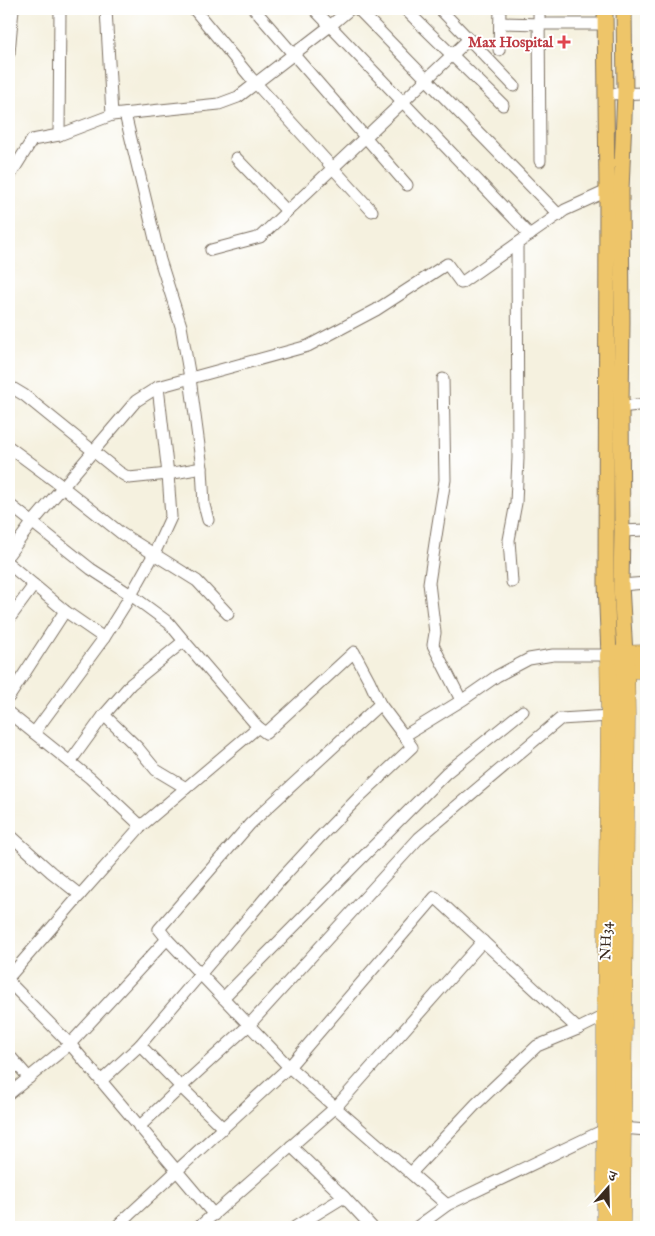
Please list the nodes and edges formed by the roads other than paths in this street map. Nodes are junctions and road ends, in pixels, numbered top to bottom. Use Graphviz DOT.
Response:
graph roads {
  1 [pos="13,9"];
  2 [pos="60,9"];
  3 [pos="106,9"];
  4 [pos="194,9"];
  5 [pos="254,9"];
  6 [pos="314,9"];
  7 [pos="350,9"];
  8 [pos="358,9"];
  9 [pos="405,9"];
  10 [pos="440,9"];
  11 [pos="500,9"];
  12 [pos="539,9"];
  13 [pos="624,9"];
  14 [pos="605,16"];
  15 [pos="500,23"];
  16 [pos="539,24"];
  17 [pos="330,26"];
  18 [pos="469,39"];
  19 [pos="499,50"];
  20 [pos="9,53"];
  21 [pos="294,54"];
  22 [pos="452,55"];
  23 [pos="426,79"];
  24 [pos="256,84"];
  25 [pos="514,86"];
  26 [pos="625,92"];
  27 [pos="646,93"];
  28 [pos="606,94"];
  29 [pos="402,101"];
  30 [pos="503,105"];
  31 [pos="125,114"];
  32 [pos="112,115"];
  33 [pos="59,135"];
  34 [pos="365,137"];
  35 [pos="236,158"];
  36 [pos="540,161"];
  37 [pos="333,167"];
  38 [pos="9,177"];
  39 [pos="407,185"];
  40 [pos="614,191"];
  41 [pos="286,211"];
  42 [pos="372,211"];
  43 [pos="558,215"];
  44 [pos="530,235"];
  45 [pos="517,244"];
  46 [pos="210,250"];
  47 [pos="190,378"];
  48 [pos="443,379"];
  49 [pos="9,386"];
  50 [pos="158,387"];
  51 [pos="646,404"];
  52 [pos="621,407"];
  53 [pos="9,447"];
  54 [pos="93,452"];
  55 [pos="202,468"];
  56 [pos="168,474"];
  57 [pos="63,487"];
  58 [pos="9,504"];
  59 [pos="208,520"];
  60 [pos="32,523"];
  61 [pos="646,530"];
  62 [pos="622,531"];
  63 [pos="9,554"];
  64 [pos="154,554"];
  65 [pos="9,564"];
  66 [pos="512,582"];
  67 [pos="646,583"];
  68 [pos="34,585"];
  69 [pos="621,585"];
  70 [pos="131,595"];
  71 [pos="64,611"];
  72 [pos="228,614"];
  73 [pos="9,619"];
  74 [pos="104,638"];
  75 [pos="184,641"];
  76 [pos="646,654"];
  77 [pos="617,662"];
  78 [pos="646,669"];
  79 [pos="9,697"];
  80 [pos="461,700"];
  81 [pos="380,704"];
  82 [pos="523,711"];
  83 [pos="9,713"];
  84 [pos="104,716"];
  85 [pos="610,716"];
  86 [pos="258,727"];
  87 [pos="34,733"];
  88 [pos="404,736"];
  89 [pos="70,762"];
  90 [pos="186,788"];
  91 [pos="617,801"];
  92 [pos="141,826"];
  93 [pos="11,842"];
  94 [pos="80,895"];
  95 [pos="167,939"];
  96 [pos="483,941"];
  97 [pos="615,945"];
  98 [pos="201,974"];
  99 [pos="9,977"];
  100 [pos="9,982"];
  101 [pos="224,998"];
  102 [pos="606,1014"];
  103 [pos="249,1025"];
  104 [pos="578,1029"];
  105 [pos="70,1044"];
  106 [pos="140,1045"];
  107 [pos="9,1055"];
  108 [pos="289,1067"];
  109 [pos="29,1078"];
  110 [pos="101,1081"];
  111 [pos="180,1087"];
  112 [pos="9,1094"];
  113 [pos="336,1107"];
  114 [pos="139,1127"];
  115 [pos="223,1128"];
  116 [pos="614,1128"];
  117 [pos="646,1130"];
  118 [pos="291,1146"];
  119 [pos="176,1171"];
  120 [pos="411,1173"];
  121 [pos="344,1197"];
  122 [pos="447,1205"];
  123 [pos="214,1215"];
  124 [pos="131,1222"];
  125 [pos="116,1227"];
  126 [pos="199,1227"];
  127 [pos="295,1227"];
  128 [pos="372,1227"];
  129 [pos="416,1227"];
  130 [pos="606,1227"];
  131 [pos="621,1227"];
  1 -- 20 [label="street"];
  2 -- 33 [label="street"];
  3 -- 32 [label="street"];
  4 -- 24 [label="street"];
  5 -- 21 [label="street"];
  6 -- 17 [label="street"];
  7 -- 17 [label="street"];
  8 -- 23 [label="street"];
  9 -- 22 [label="street"];
  10 -- 18 [label="street"];
  11 -- 15 [label="street"];
  12 -- 16 [label="street"];
  13 -- 26 [label="main road"];
  14 -- 16 [label="street"];
  14 -- 28 [label="main road"];
  15 -- 16 [label="street"];
  15 -- 19 [label="street"];
  16 -- 36 [label="street"];
  17 -- 21 [label="street"];
  17 -- 29 [label="street"];
  18 -- 22 [label="street"];
  18 -- 25 [label="street"];
  21 -- 24 [label="street"];
  21 -- 34 [label="street"];
  22 -- 23 [label="street"];
  22 -- 30 [label="street"];
  23 -- 29 [label="street"];
  23 -- 43 [label="street"];
  24 -- 31 [label="street"];
  24 -- 37 [label="street"];
  26 -- 27 [label="street"];
  26 -- 28 [label="street"];
  26 -- 40 [label="main road"];
  28 -- 40 [label="main road"];
  29 -- 34 [label="street"];
  29 -- 44 [label="street"];
  31 -- 32 [label="street"];
  31 -- 47 [label="street"];
  32 -- 33 [label="street"];
  33 -- 38 [label="street"];
  34 -- 37 [label="street"];
  34 -- 39 [label="street"];
  35 -- 41 [label="street"];
  37 -- 41 [label="street"];
  37 -- 42 [label="street"];
  40 -- 43 [label="street"];
  40 -- 52 [label="main road"];
  40 -- 77 [label="main road"];
  41 -- 46 [label="street"];
  43 -- 44 [label="street"];
  44 -- 45 [label="street"];
  45 -- 47 [label="street"];
  45 -- 66 [label="street"];
  47 -- 50 [label="street"];
  47 -- 55 [label="street"];
  48 -- 80 [label="street"];
  49 -- 54 [label="street"];
  50 -- 54 [label="street"];
  50 -- 56 [label="street"];
  51 -- 52 [label="street"];
  52 -- 62 [label="main road"];
  53 -- 57 [label="street"];
  54 -- 56 [label="street"];
  54 -- 57 [label="street"];
  55 -- 56 [label="street"];
  55 -- 59 [label="street"];
  56 -- 64 [label="street"];
  57 -- 60 [label="street"];
  57 -- 64 [label="street"];
  58 -- 60 [label="street"];
  60 -- 63 [label="street"];
  60 -- 70 [label="street"];
  61 -- 62 [label="street"];
  62 -- 69 [label="main road"];
  64 -- 70 [label="street"];
  64 -- 72 [label="street"];
  65 -- 68 [label="street"];
  67 -- 69 [label="street"];
  68 -- 71 [label="street"];
  68 -- 73 [label="street"];
  69 -- 77 [label="main road"];
  70 -- 74 [label="street"];
  70 -- 75 [label="street"];
  71 -- 74 [label="street"];
  71 -- 79 [label="street"];
  74 -- 87 [label="street"];
  75 -- 84 [label="street"];
  75 -- 86 [label="street"];
  76 -- 77 [label="highway"];
  77 -- 78 [label="highway"];
  77 -- 80 [label="street"];
  77 -- 85 [label="highway, NH34 / NH34"];
  77 -- 91 [label="highway, NH34"];
  80 -- 88 [label="street"];
  81 -- 86 [label="street"];
  81 -- 88 [label="street"];
  81 -- 95 [label="street"];
  82 -- 101 [label="street"];
  83 -- 87 [label="street"];
  84 -- 89 [label="street"];
  84 -- 90 [label="street"];
  85 -- 91 [label="highway, NH34 / NH34"];
  85 -- 103 [label="street"];
  86 -- 90 [label="street"];
  87 -- 89 [label="street"];
  88 -- 98 [label="street"];
  89 -- 92 [label="street"];
  90 -- 92 [label="street"];
  91 -- 97 [label="highway, NH34 / NH34"];
  92 -- 94 [label="street"];
  93 -- 94 [label="street"];
  94 -- 99 [label="street"];
  95 -- 98 [label="street"];
  95 -- 105 [label="street"];
  96 -- 104 [label="street"];
  96 -- 108 [label="street"];
  96 -- 113 [label="street"];
  97 -- 102 [label="highway, NH34 / NH34"];
  97 -- 116 [label="highway, NH34"];
  98 -- 101 [label="street"];
  98 -- 106 [label="street"];
  100 -- 105 [label="street"];
  101 -- 103 [label="street"];
  102 -- 104 [label="street"];
  102 -- 116 [label="highway, NH34 / NH34"];
  103 -- 108 [label="street"];
  103 -- 111 [label="street"];
  104 -- 120 [label="street"];
  105 -- 109 [label="street"];
  105 -- 110 [label="street"];
  106 -- 110 [label="street"];
  106 -- 111 [label="street"];
  107 -- 109 [label="street"];
  108 -- 113 [label="street"];
  108 -- 115 [label="street"];
  109 -- 112 [label="street"];
  110 -- 114 [label="street"];
  111 -- 114 [label="street"];
  111 -- 115 [label="street"];
  113 -- 118 [label="street"];
  113 -- 120 [label="street"];
  114 -- 119 [label="street"];
  115 -- 119 [label="street"];
  116 -- 117 [label="street"];
  116 -- 122 [label="street"];
  116 -- 130 [label="highway, NH34 / NH34"];
  116 -- 131 [label="highway, NH34"];
  118 -- 121 [label="street"];
  118 -- 123 [label="street"];
  119 -- 123 [label="street"];
  119 -- 124 [label="street"];
  120 -- 122 [label="street"];
  121 -- 127 [label="street"];
  121 -- 128 [label="street"];
  122 -- 129 [label="street"];
  123 -- 126 [label="street"];
  124 -- 125 [label="street"];
}
